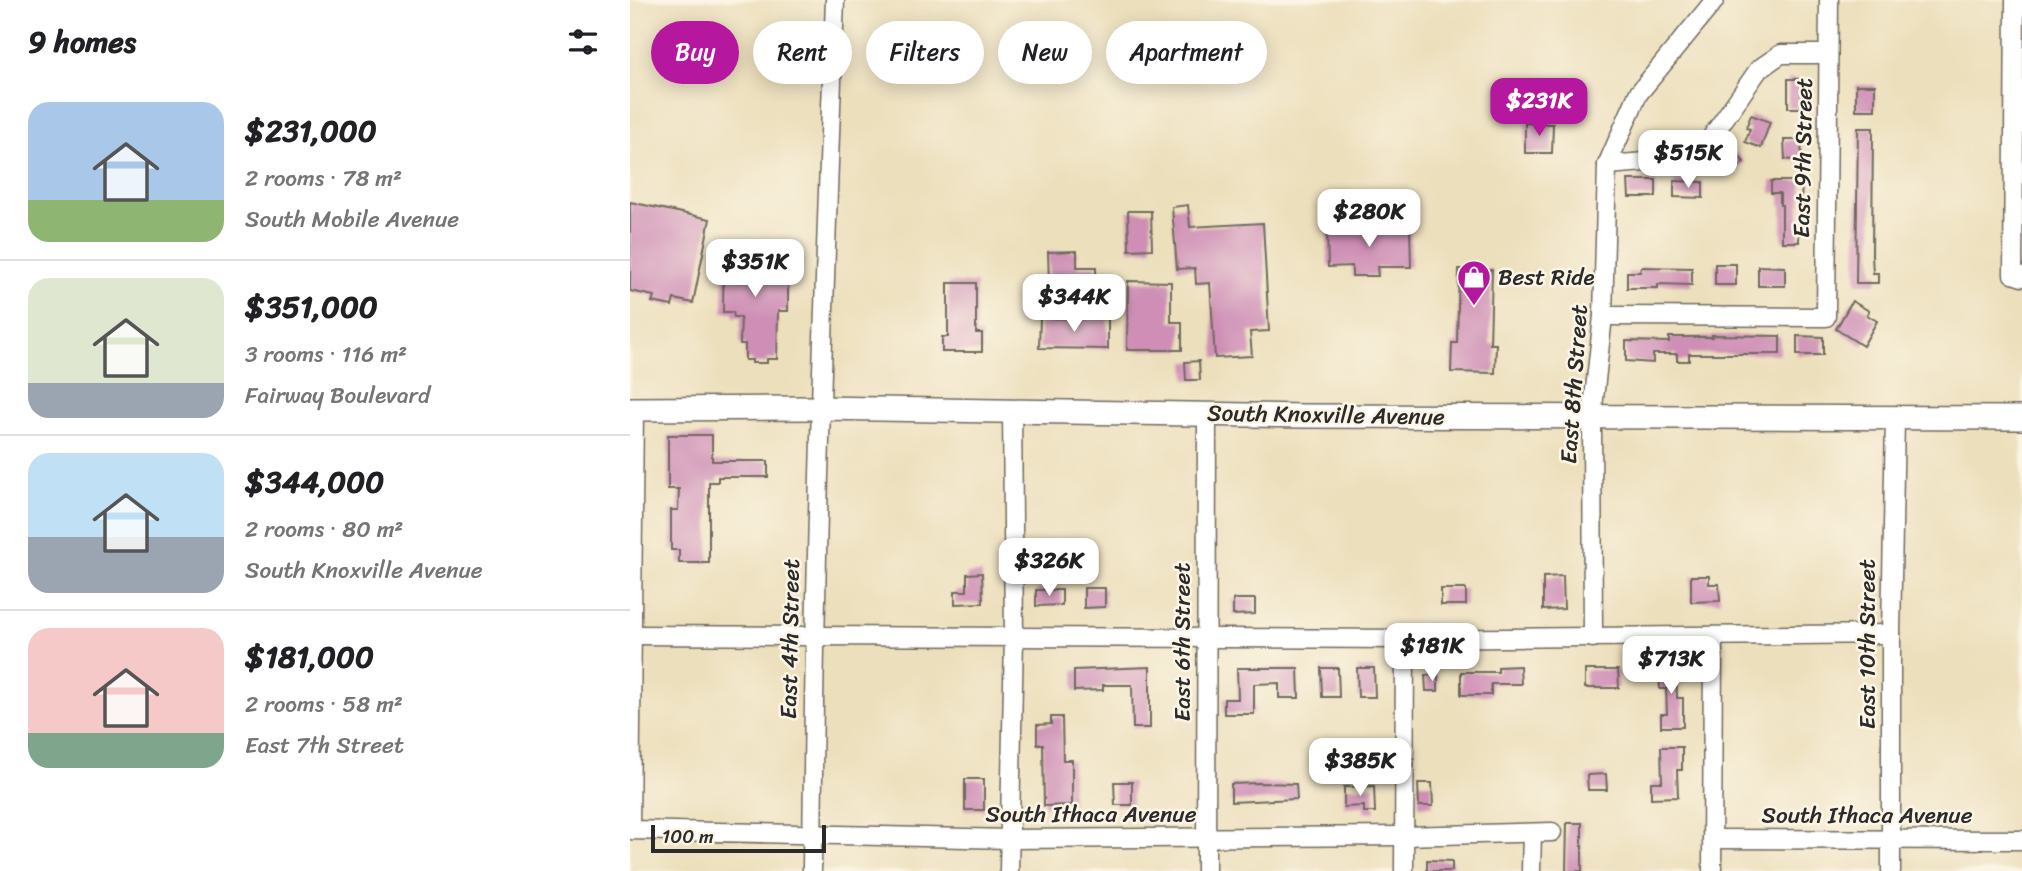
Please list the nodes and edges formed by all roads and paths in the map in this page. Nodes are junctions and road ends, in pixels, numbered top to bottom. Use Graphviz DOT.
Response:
graph roads {
  1 [pos="835,0"];
  2 [pos="1715,0"];
  3 [pos="1829,0"];
  4 [pos="2015,0"];
  5 [pos="1828,54"];
  6 [pos="1607,165"];
  7 [pos="2022,277"];
  8 [pos="1603,316"];
  9 [pos="819,408"];
  10 [pos="632,409"];
  11 [pos="1012,410"];
  12 [pos="1207,413"];
  13 [pos="1592,417"];
  14 [pos="1895,418"];
  15 [pos="2022,418"];
  16 [pos="1891,634"];
  17 [pos="632,635"];
  18 [pos="814,635"];
  19 [pos="1713,636"];
  20 [pos="1014,637"];
  21 [pos="1206,638"];
  22 [pos="1593,638"];
  23 [pos="1405,639"];
  24 [pos="630,830"];
  25 [pos="1552,832"];
  26 [pos="812,833"];
  27 [pos="1532,833"];
  28 [pos="1404,836"];
  29 [pos="1009,839"];
  30 [pos="1206,839"];
  31 [pos="1712,839"];
  32 [pos="1891,839"];
  33 [pos="2022,840"];
  34 [pos="812,871"];
  35 [pos="1009,871"];
  36 [pos="1206,871"];
  37 [pos="1404,871"];
  38 [pos="1531,871"];
  39 [pos="1712,871"];
  40 [pos="1891,871"];
  1 -- 9 [label="street, East 4th Street"];
  2 -- 6 [label="street, East 8th Street"];
  3 -- 5 [label="street, East 9th Street"];
  4 -- 7 [label="street"];
  5 -- 6 [label="street"];
  5 -- 8 [label="street, East 9th Street"];
  6 -- 8 [label="street, East 8th Street"];
  8 -- 13 [label="street, East 8th Street"];
  9 -- 10 [label="main road, South Knoxville Avenue"];
  9 -- 11 [label="main road, South Knoxville Avenue"];
  9 -- 18 [label="street, East 4th Street"];
  10 -- 17 [label="street"];
  11 -- 12 [label="main road, South Knoxville Avenue"];
  11 -- 20 [label="street"];
  12 -- 13 [label="main road, South Knoxville Avenue"];
  12 -- 21 [label="street, East 6th Street"];
  13 -- 14 [label="main road, South Knoxville Avenue"];
  13 -- 22 [label="street, East 8th Street"];
  14 -- 15 [label="main road, South Knoxville Avenue"];
  14 -- 16 [label="street, East 10th Street"];
  16 -- 19 [label="street"];
  16 -- 32 [label="street, East 10th Street"];
  17 -- 18 [label="street"];
  17 -- 24 [label="street"];
  18 -- 20 [label="street"];
  18 -- 26 [label="street, East 4th Street"];
  19 -- 22 [label="street"];
  19 -- 31 [label="street"];
  20 -- 21 [label="street"];
  20 -- 29 [label="street"];
  21 -- 23 [label="street"];
  21 -- 30 [label="street, East 6th Street"];
  22 -- 23 [label="street"];
  23 -- 28 [label="street"];
  24 -- 26 [label="street, South Ithaca Avenue"];
  25 -- 27 [label="street, South Ithaca Avenue"];
  26 -- 29 [label="street, South Ithaca Avenue"];
  26 -- 34 [label="street, East 4th Street"];
  27 -- 28 [label="street, South Ithaca Avenue"];
  27 -- 38 [label="street"];
  28 -- 30 [label="street, South Ithaca Avenue"];
  28 -- 37 [label="street"];
  29 -- 30 [label="street, South Ithaca Avenue"];
  29 -- 35 [label="street"];
  30 -- 36 [label="street, East 6th Street"];
  31 -- 32 [label="street, South Ithaca Avenue"];
  31 -- 39 [label="street"];
  32 -- 33 [label="street, South Ithaca Avenue"];
  32 -- 40 [label="street, East 10th Street"];
}
